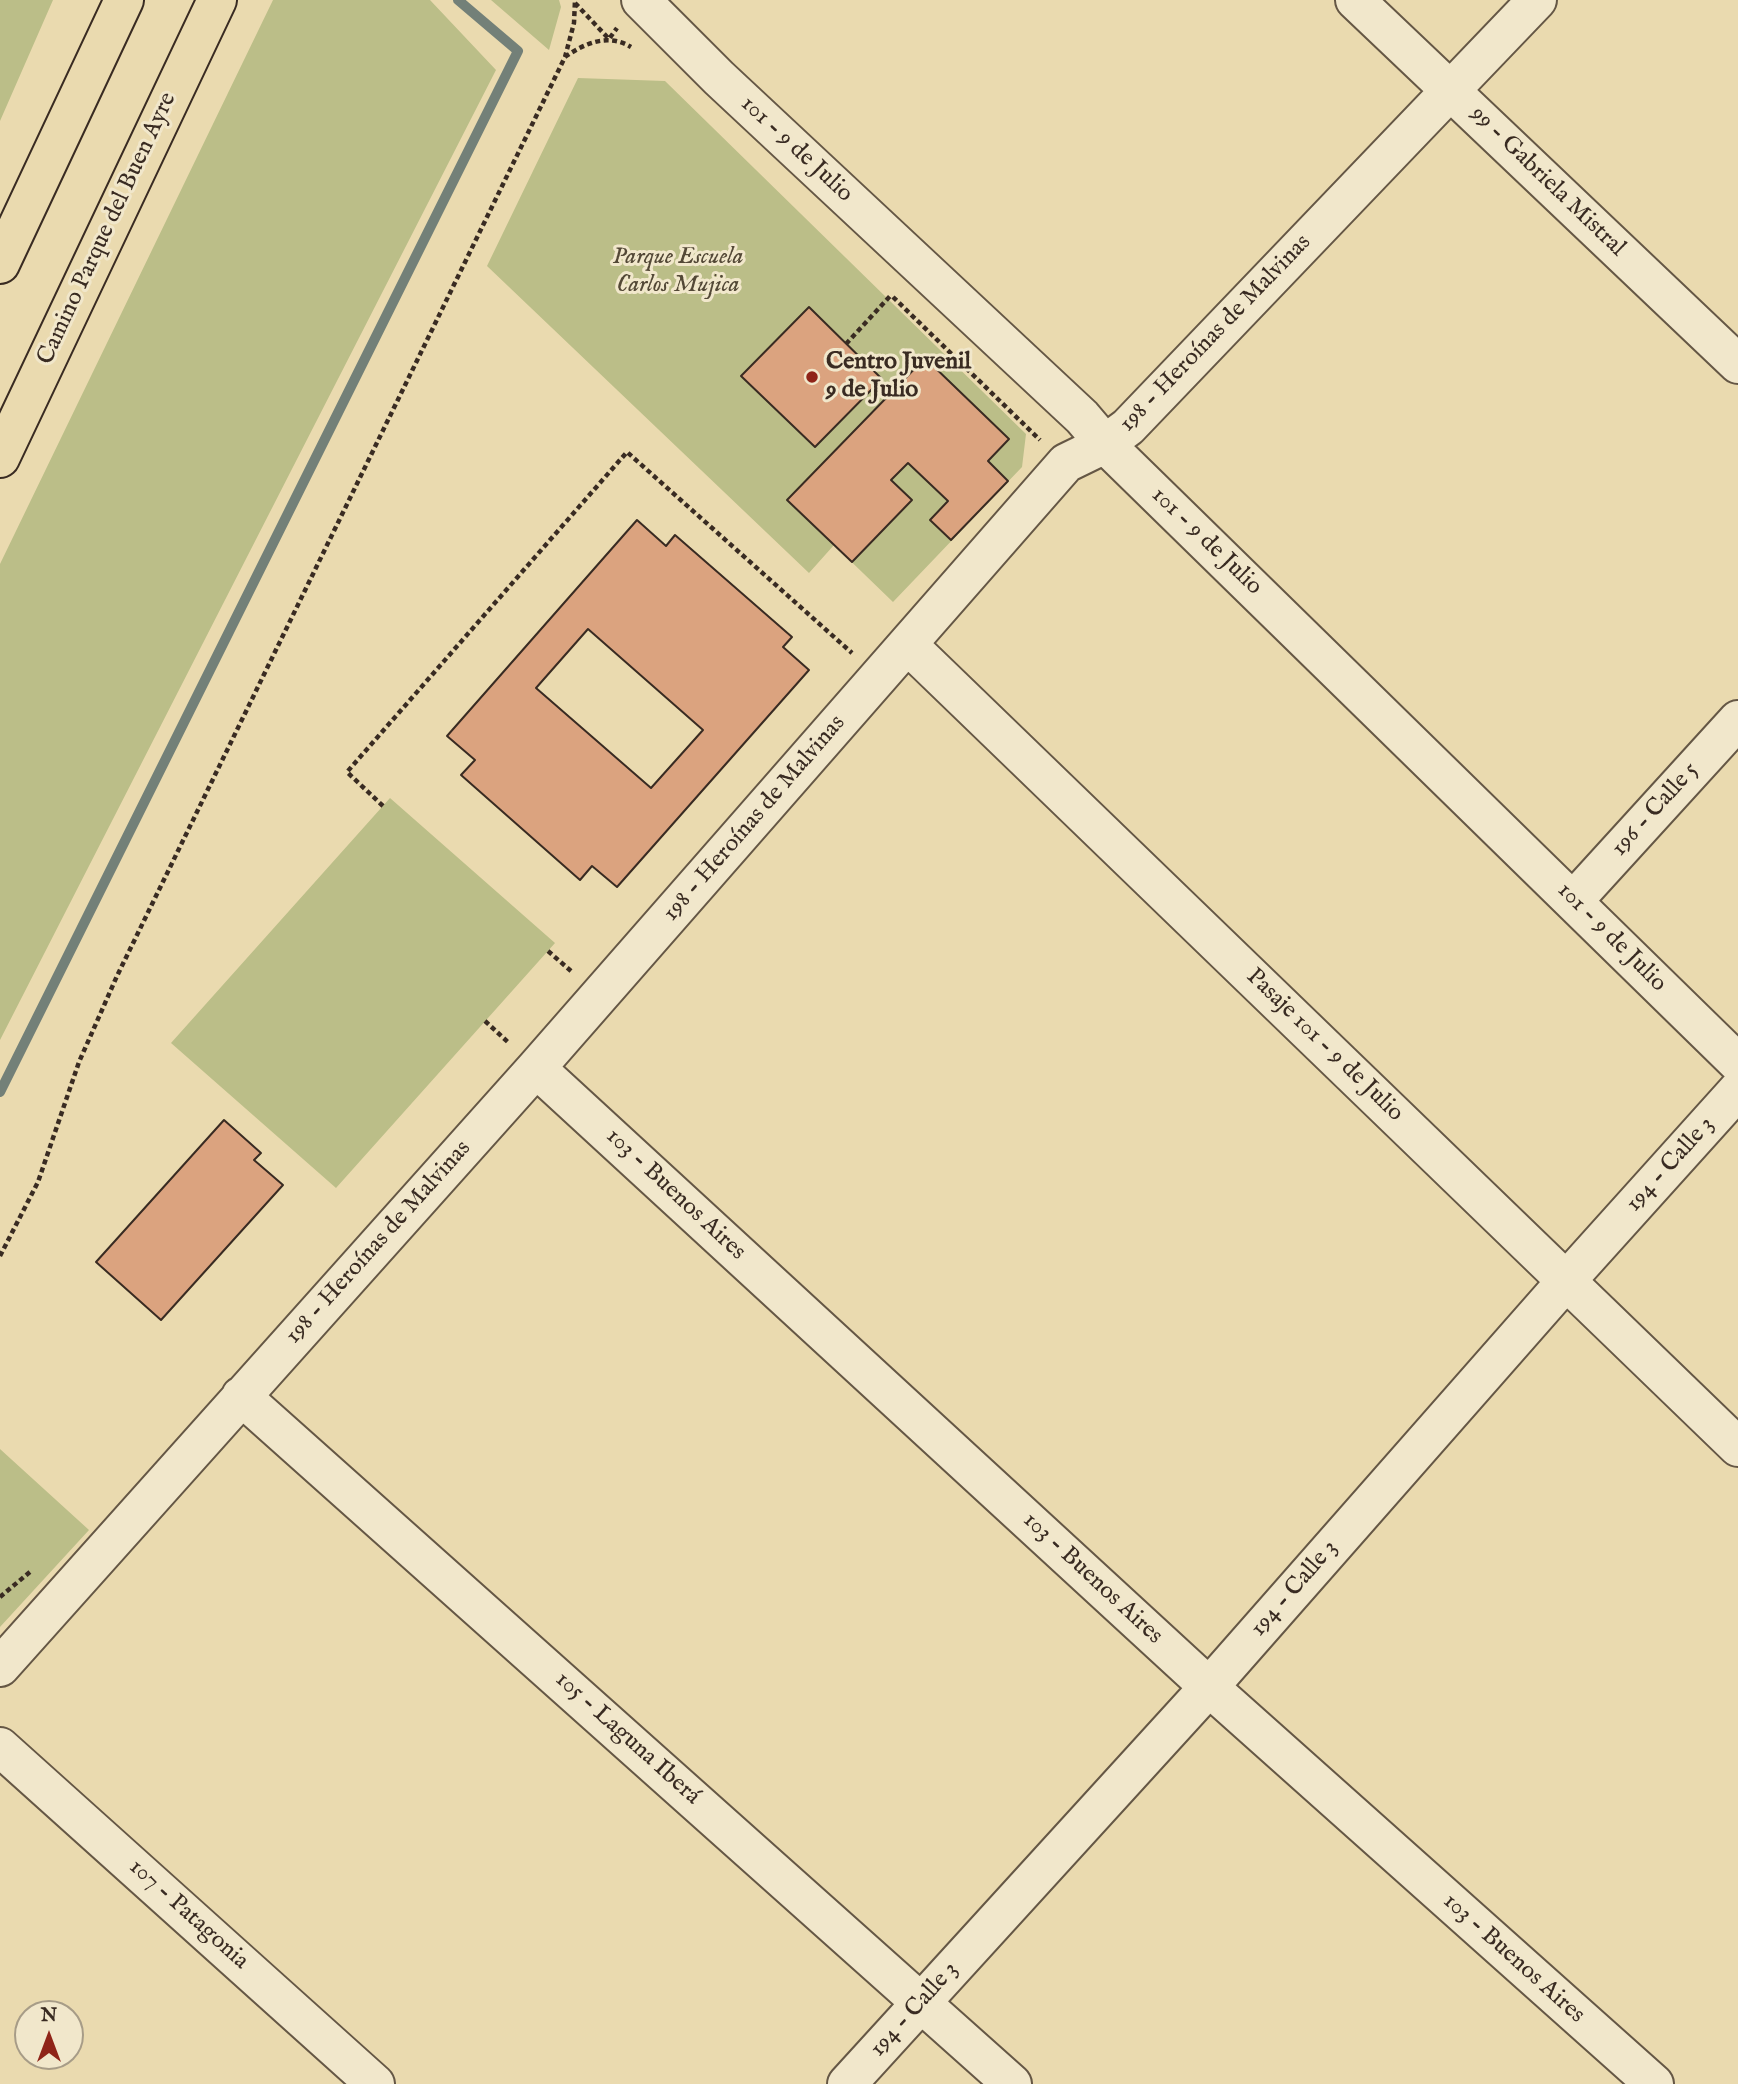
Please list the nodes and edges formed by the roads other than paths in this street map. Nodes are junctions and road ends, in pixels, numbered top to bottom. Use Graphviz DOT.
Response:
graph roads {
  1 [pos="124,0"];
  2 [pos="217,0"];
  3 [pos="1356,0"];
  4 [pos="1537,0"];
  5 [pos="660,9"];
  6 [pos="1452,91"];
  7 [pos="0,264"];
  8 [pos="1738,364"];
  9 [pos="1105,444"];
  10 [pos="0,458"];
  11 [pos="908,645"];
  12 [pos="1738,720"];
  13 [pos="1574,900"];
  14 [pos="525,1058"];
  15 [pos="1738,1063"];
  16 [pos="1738,1090"];
  17 [pos="1567,1280"];
  18 [pos="241,1396"];
  19 [pos="1738,1447"];
  20 [pos="0,1667"];
  21 [pos="1209,1687"];
  22 [pos="0,1747"];
  23 [pos="922,2002"];
  24 [pos="375,2084"];
  25 [pos="847,2084"];
  26 [pos="1012,2084"];
  27 [pos="1654,2084"];
  1 -- 7 [label="highway"];
  2 -- 10 [label="highway, Camino Parque del Buen Ayre"];
  3 -- 6 [label="street, 99 - Gabriela Mistral"];
  4 -- 6 [label="street, 198 - Heroínas de Malvinas"];
  5 -- 9 [label="street, 101 - 9 de Julio"];
  6 -- 8 [label="street, 99 - Gabriela Mistral"];
  6 -- 9 [label="street, 198 - Heroínas de Malvinas"];
  9 -- 11 [label="street, 198 - Heroínas de Malvinas"];
  9 -- 13 [label="street, 101 - 9 de Julio"];
  11 -- 14 [label="street, 198 - Heroínas de Malvinas"];
  11 -- 17 [label="street, Pasaje 101 - 9 de Julio"];
  12 -- 13 [label="street, 196 - Calle 5"];
  13 -- 15 [label="street, 101 - 9 de Julio"];
  14 -- 18 [label="street, 198 - Heroínas de Malvinas"];
  14 -- 21 [label="street, 103 - Buenos Aires"];
  16 -- 17 [label="street, 194 - Calle 3"];
  17 -- 19 [label="street, Pasaje 101 - 9 de Julio"];
  17 -- 21 [label="street, 194 - Calle 3"];
  18 -- 20 [label="street, 198 - Heroínas de Malvinas"];
  18 -- 23 [label="street, 105 - Laguna Iberá"];
  21 -- 23 [label="street, 194 - Calle 3"];
  21 -- 27 [label="street, 103 - Buenos Aires"];
  22 -- 24 [label="street, 107 - Patagonia"];
  23 -- 25 [label="street, 194 - Calle 3"];
  23 -- 26 [label="street, 105 - Laguna Iberá"];
}
